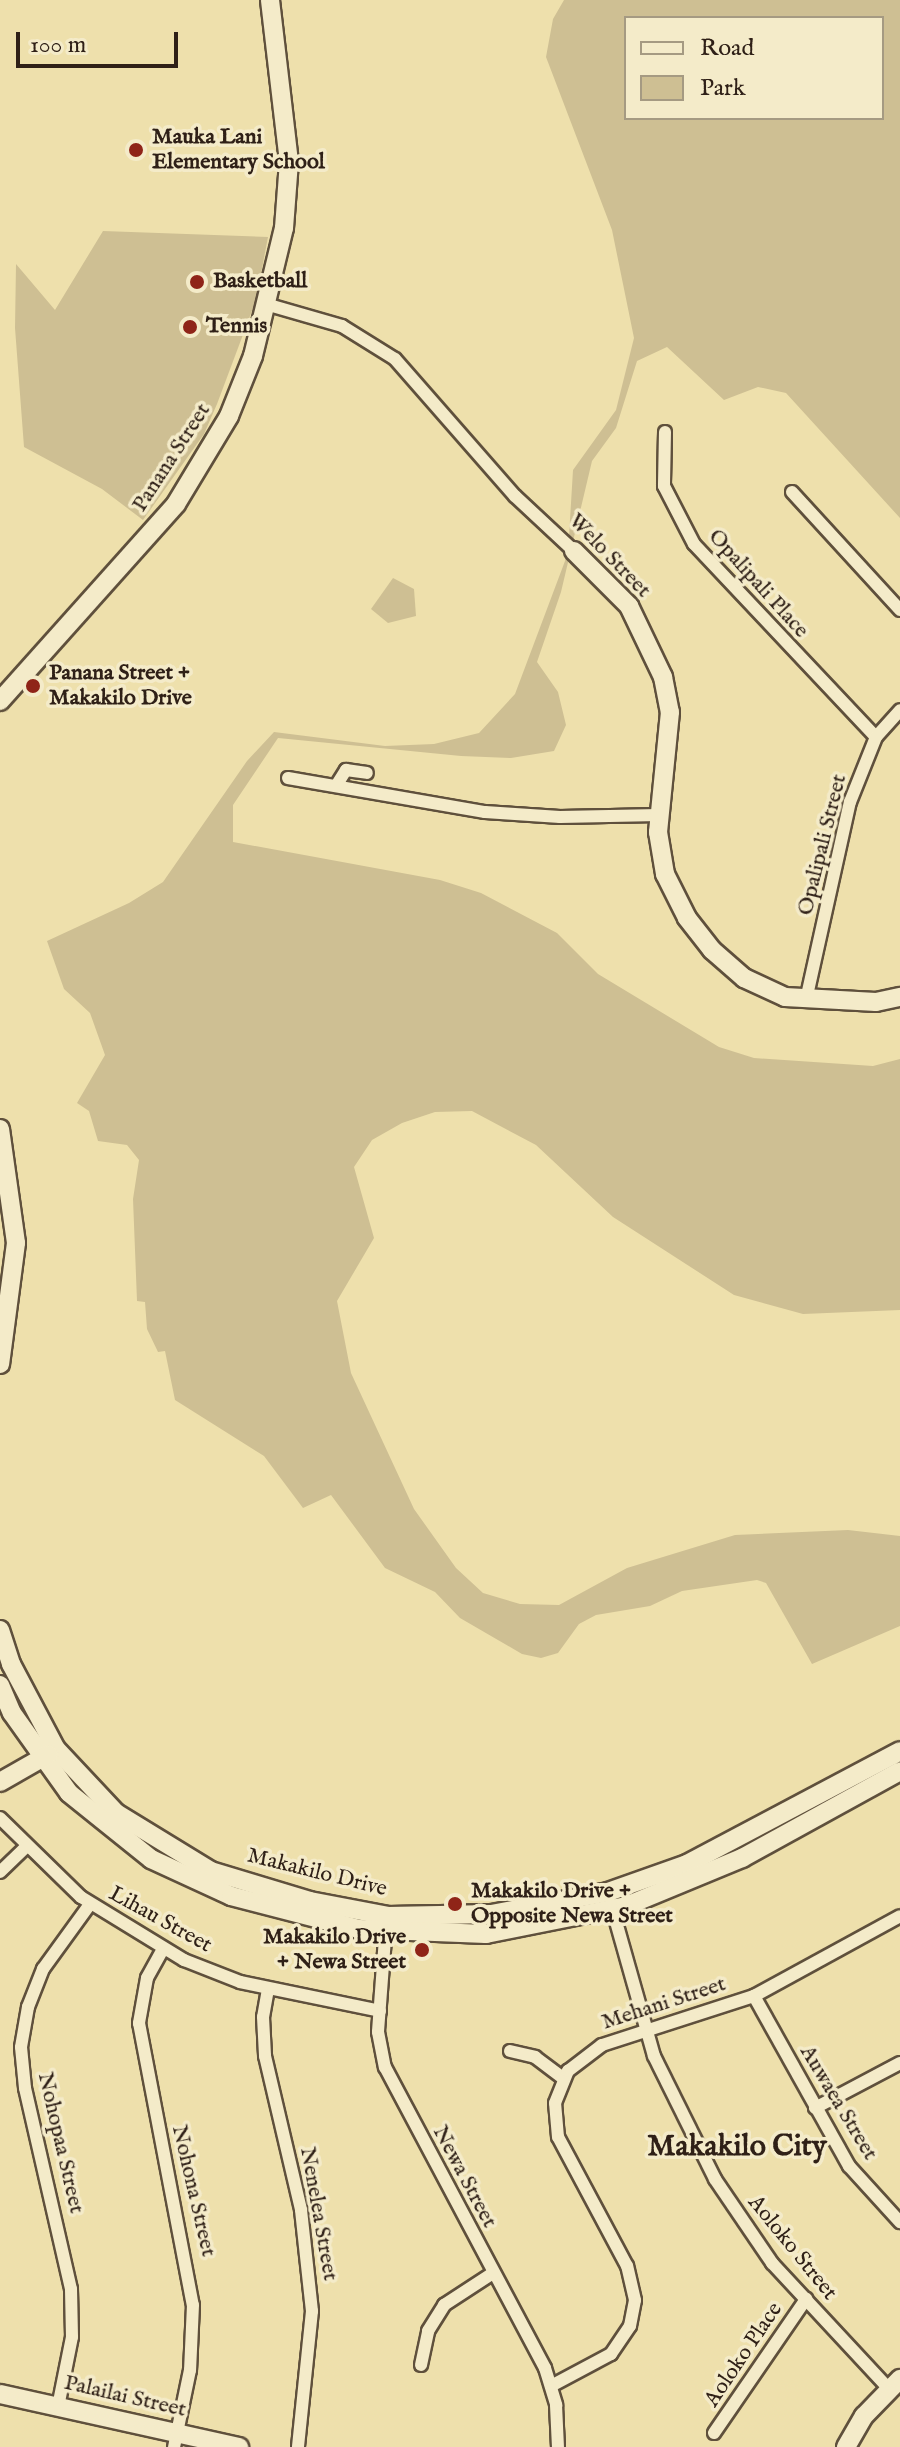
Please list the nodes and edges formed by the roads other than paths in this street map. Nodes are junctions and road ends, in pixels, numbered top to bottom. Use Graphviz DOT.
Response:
graph roads {
  1 [pos="270,0"];
  2 [pos="269,305"];
  3 [pos="665,432"];
  4 [pos="792,492"];
  5 [pos="574,551"];
  6 [pos="900,610"];
  7 [pos="0,701"];
  8 [pos="900,710"];
  9 [pos="876,737"];
  10 [pos="367,773"];
  11 [pos="288,778"];
  12 [pos="336,786"];
  13 [pos="659,815"];
  14 [pos="900,997"];
  15 [pos="806,1000"];
  16 [pos="0,1129"];
  17 [pos="0,1364"];
  18 [pos="0,1630"];
  19 [pos="0,1685"];
  20 [pos="900,1751"];
  21 [pos="49,1754"];
  22 [pos="900,1771"];
  23 [pos="0,1782"];
  24 [pos="0,1818"];
  25 [pos="26,1847"];
  26 [pos="0,1872"];
  27 [pos="610,1900"];
  28 [pos="90,1904"];
  29 [pos="900,1916"];
  30 [pos="387,1923"];
  31 [pos="163,1949"];
  32 [pos="268,1989"];
  33 [pos="754,1996"];
  34 [pos="380,2011"];
  35 [pos="646,2033"];
  36 [pos="510,2051"];
  37 [pos="900,2063"];
  38 [pos="564,2079"];
  39 [pos="815,2108"];
  40 [pos="900,2222"];
  41 [pos="493,2273"];
  42 [pos="806,2299"];
  43 [pos="421,2365"];
  44 [pos="894,2384"];
  45 [pos="551,2386"];
  46 [pos="0,2394"];
  47 [pos="58,2407"];
  48 [pos="714,2433"];
  49 [pos="176,2440"];
  50 [pos="239,2447"];
  51 [pos="298,2447"];
  52 [pos="558,2447"];
  53 [pos="846,2447"];
  1 -- 2 [label="street, Panana Street"];
  2 -- 5 [label="street, Welo Street"];
  2 -- 7 [label="street, Panana Street"];
  3 -- 9 [label="street, Opalipali Place"];
  4 -- 6 [label="street"];
  5 -- 13 [label="street, Welo Street"];
  8 -- 9 [label="street, Opalipali Street"];
  9 -- 15 [label="street, Opalipali Street"];
  10 -- 12 [label="street"];
  11 -- 12 [label="street"];
  12 -- 13 [label="street"];
  13 -- 15 [label="street, Welo Street"];
  14 -- 15 [label="street, Welo Street"];
  16 -- 17 [label="street"];
  18 -- 21 [label="street, Makakilo Drive"];
  19 -- 21 [label="street, Makakilo Drive"];
  20 -- 27 [label="street, Makakilo Drive"];
  21 -- 23 [label="street"];
  21 -- 30 [label="street, Makakilo Drive"];
  22 -- 27 [label="street, Makakilo Drive"];
  24 -- 25 [label="street, Lihau Street"];
  25 -- 26 [label="street"];
  25 -- 28 [label="street, Lihau Street"];
  27 -- 30 [label="street, Makakilo Drive"];
  27 -- 35 [label="street, Aoloko Street"];
  28 -- 31 [label="street, Lihau Street"];
  28 -- 47 [label="street, Nohopaa Street"];
  29 -- 33 [label="street, Mehani Street"];
  30 -- 34 [label="street, Newa Street"];
  31 -- 32 [label="street, Lihau Street"];
  31 -- 49 [label="street, Nohona Street"];
  32 -- 34 [label="street, Lihau Street"];
  32 -- 51 [label="street, Nenelea Street"];
  33 -- 35 [label="street, Mehani Street"];
  33 -- 39 [label="street, Auwaea Street"];
  34 -- 41 [label="street, Newa Street"];
  35 -- 38 [label="street, Mehani Street"];
  35 -- 42 [label="street, Aoloko Street"];
  36 -- 38 [label="street"];
  37 -- 39 [label="street"];
  38 -- 45 [label="street"];
  39 -- 40 [label="street, Auwaea Street"];
  41 -- 43 [label="street"];
  41 -- 45 [label="street, Newa Street"];
  42 -- 44 [label="street, Aoloko Street"];
  42 -- 48 [label="street, Aoloko Place"];
  44 -- 53 [label="street"];
  45 -- 52 [label="street, Newa Street"];
  46 -- 47 [label="street, Palailai Street"];
  47 -- 49 [label="street, Palailai Street"];
  49 -- 50 [label="street, Palailai Street"];
}
